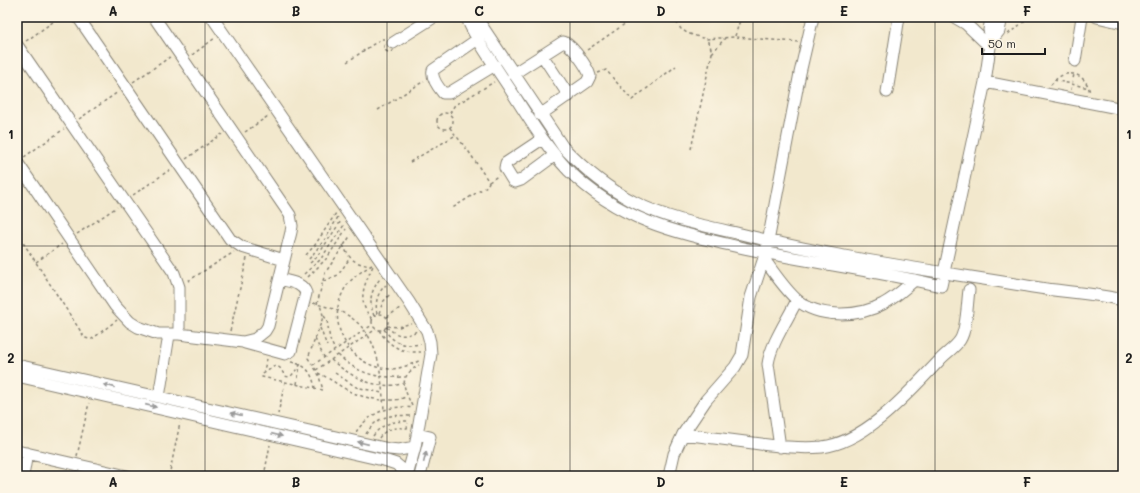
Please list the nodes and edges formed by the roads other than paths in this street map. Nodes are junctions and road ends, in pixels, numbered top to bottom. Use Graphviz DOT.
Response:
graph roads {
  1 [pos="78,17"];
  2 [pos="154,17"];
  3 [pos="212,17"];
  4 [pos="434,17"];
  5 [pos="467,17"];
  6 [pos="476,17"];
  7 [pos="813,17"];
  8 [pos="899,17"];
  9 [pos="954,17"];
  10 [pos="991,17"];
  11 [pos="1002,17"];
  12 [pos="1082,17"];
  13 [pos="1097,17"];
  14 [pos="1123,22"];
  15 [pos="478,39"];
  16 [pos="390,43"];
  17 [pos="991,43"];
  18 [pos="17,45"];
  19 [pos="542,55"];
  20 [pos="1075,61"];
  21 [pos="495,65"];
  22 [pos="513,74"];
  23 [pos="985,82"];
  24 [pos="887,92"];
  25 [pos="569,96"];
  26 [pos="1123,109"];
  27 [pos="540,115"];
  28 [pos="542,139"];
  29 [pos="555,155"];
  30 [pos="20,160"];
  31 [pos="767,241"];
  32 [pos="765,256"];
  33 [pos="284,260"];
  34 [pos="944,272"];
  35 [pos="280,279"];
  36 [pos="915,280"];
  37 [pos="969,290"];
  38 [pos="797,300"];
  39 [pos="1123,300"];
  40 [pos="174,334"];
  41 [pos="243,342"];
  42 [pos="19,371"];
  43 [pos="66,382"];
  44 [pos="159,397"];
  45 [pos="417,434"];
  46 [pos="683,434"];
  47 [pos="780,447"];
  48 [pos="415,448"];
  49 [pos="389,449"];
  50 [pos="22,452"];
  51 [pos="387,461"];
  52 [pos="408,475"];
  53 [pos="23,476"];
  54 [pos="127,476"];
  55 [pos="420,476"];
  56 [pos="669,476"];
  1 -- 33 [label="street"];
  2 -- 33 [label="street"];
  3 -- 45 [label="street"];
  4 -- 16 [label="street"];
  5 -- 15 [label="street"];
  6 -- 22 [label="street"];
  7 -- 31 [label="street"];
  8 -- 24 [label="street"];
  9 -- 17 [label="street"];
  10 -- 17 [label="street"];
  11 -- 17 [label="street"];
  12 -- 20 [label="street"];
  13 -- 14 [label="street"];
  15 -- 21 [label="street"];
  15 -- 21 [label="street"];
  17 -- 23 [label="street"];
  18 -- 40 [label="street"];
  19 -- 22 [label="street"];
  19 -- 25 [label="street"];
  19 -- 25 [label="street"];
  21 -- 28 [label="street"];
  22 -- 27 [label="street"];
  23 -- 26 [label="street"];
  23 -- 34 [label="street"];
  25 -- 27 [label="street"];
  27 -- 31 [label="street"];
  28 -- 29 [label="street"];
  28 -- 29 [label="street"];
  29 -- 32 [label="street"];
  30 -- 40 [label="street"];
  31 -- 32 [label="street"];
  31 -- 34 [label="street"];
  32 -- 36 [label="street"];
  32 -- 38 [label="street"];
  32 -- 46 [label="street"];
  33 -- 35 [label="street"];
  34 -- 36 [label="street"];
  34 -- 39 [label="street"];
  35 -- 41 [label="street"];
  35 -- 41 [label="street"];
  36 -- 38 [label="street"];
  37 -- 47 [label="street"];
  38 -- 47 [label="street"];
  40 -- 41 [label="street"];
  40 -- 44 [label="street"];
  42 -- 43 [label="street"];
  44 -- 43 [label="street, one-way"];
  43 -- 51 [label="street, one-way"];
  49 -- 44 [label="street, one-way"];
  45 -- 48 [label="street"];
  55 -- 45 [label="street, one-way"];
  46 -- 47 [label="street"];
  46 -- 56 [label="street"];
  48 -- 49 [label="street"];
  48 -- 52 [label="street"];
  49 -- 51 [label="street"];
  50 -- 53 [label="street"];
  50 -- 54 [label="street"];
  51 -- 52 [label="street"];
}
